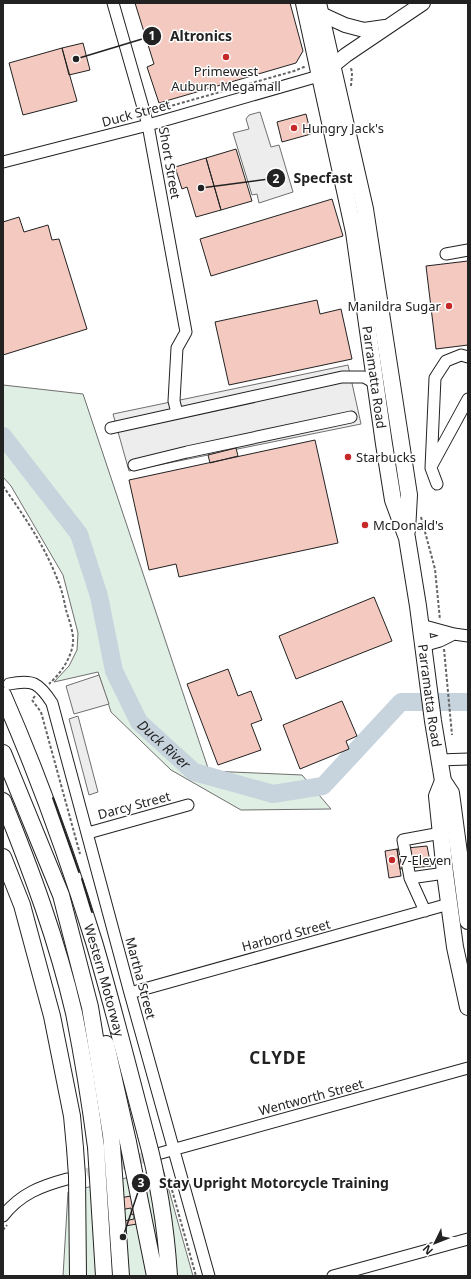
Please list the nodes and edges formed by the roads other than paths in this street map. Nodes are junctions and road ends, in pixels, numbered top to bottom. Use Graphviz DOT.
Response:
graph roads {
  1 [pos="113,3"];
  2 [pos="304,3"];
  3 [pos="422,3"];
  4 [pos="320,8"];
  5 [pos="389,26"];
  6 [pos="327,70"];
  7 [pos="148,125"];
  8 [pos="3,162"];
  9 [pos="468,250"];
  10 [pos="446,254"];
  11 [pos="468,357"];
  12 [pos="375,383"];
  13 [pos="468,399"];
  14 [pos="178,413"];
  15 [pos="351,417"];
  16 [pos="111,428"];
  17 [pos="134,465"];
  18 [pos="431,468"];
  19 [pos="437,484"];
  20 [pos="407,538"];
  21 [pos="420,625"];
  22 [pos="454,634"];
  23 [pos="468,636"];
  24 [pos="423,646"];
  25 [pos="6,689"];
  26 [pos="3,753"];
  27 [pos="468,759"];
  28 [pos="439,760"];
  29 [pos="443,781"];
  30 [pos="3,801"];
  31 [pos="188,805"];
  32 [pos="88,833"];
  33 [pos="441,833"];
  34 [pos="3,857"];
  35 [pos="465,871"];
  36 [pos="445,873"];
  37 [pos="410,878"];
  38 [pos="61,895"];
  39 [pos="450,904"];
  40 [pos="425,911"];
  41 [pos="468,921"];
  42 [pos="130,993"];
  43 [pos="468,1007"];
  44 [pos="468,1068"];
  45 [pos="104,1147"];
  46 [pos="174,1149"];
  47 [pos="161,1153"];
  48 [pos="67,1179"];
  49 [pos="3,1216"];
  50 [pos="468,1239"];
  51 [pos="78,1276"];
  52 [pos="104,1276"];
  53 [pos="121,1276"];
  54 [pos="155,1276"];
  55 [pos="169,1276"];
  56 [pos="209,1276"];
  57 [pos="333,1276"];
  1 -- 7 [label="street, Short Street"];
  2 -- 6 [label="highway, Parramatta Road"];
  3 -- 5 [label="main road"];
  4 -- 5 [label="main road"];
  4 -- 6 [label="highway, Parramatta Road"];
  5 -- 6 [label="main road"];
  6 -- 7 [label="street, Duck Street"];
  6 -- 12 [label="highway, Parramatta Road"];
  6 -- 20 [label="highway, Parramatta Road"];
  7 -- 8 [label="street, Duck Street"];
  7 -- 14 [label="street, Short Street"];
  9 -- 10 [label="street"];
  11 -- 18 [label="street"];
  12 -- 14 [label="street"];
  12 -- 20 [label="highway, Parramatta Road"];
  13 -- 18 [label="street"];
  14 -- 16 [label="street"];
  15 -- 17 [label="street"];
  18 -- 19 [label="street"];
  20 -- 21 [label="highway, Parramatta Road"];
  21 -- 22 [label="street"];
  21 -- 24 [label="highway, Parramatta Road"];
  22 -- 23 [label="street"];
  22 -- 24 [label="street"];
  24 -- 28 [label="highway, Parramatta Road"];
  25 -- 32 [label="street, Martha Street"];
  25 -- 55 [label="highway, Western Motorway, bridge"];
  26 -- 38 [label="highway, Western Motorway"];
  27 -- 28 [label="street"];
  28 -- 29 [label="highway, Parramatta Road"];
  29 -- 33 [label="highway, Parramatta Road"];
  29 -- 35 [label="highway, Parramatta Road"];
  30 -- 45 [label="highway, Western Motorway"];
  31 -- 32 [label="street, Darcy Street"];
  32 -- 42 [label="street, Martha Street"];
  33 -- 36 [label="highway, Parramatta Road"];
  33 -- 37 [label="street"];
  34 -- 51 [label="highway, bridge"];
  35 -- 41 [label="highway, Parramatta Road"];
  36 -- 37 [label="street"];
  36 -- 39 [label="highway, Parramatta Road"];
  37 -- 40 [label="street"];
  38 -- 45 [label="highway, Western Motorway"];
  38 -- 54 [label="highway, bridge"];
  39 -- 40 [label="street, Harbord Street"];
  39 -- 43 [label="highway, Parramatta Road"];
  40 -- 42 [label="street, Harbord Street"];
  42 -- 46 [label="street, Martha Street"];
  44 -- 46 [label="street, Wentworth Street"];
  45 -- 52 [label="highway, Western Motorway, bridge"];
  45 -- 53 [label="highway, Western Motorway, bridge"];
  46 -- 47 [label="street, Wentworth Street"];
  46 -- 56 [label="street, Martha Street"];
  48 -- 49 [label="street"];
  50 -- 57 [label="street"];
}
